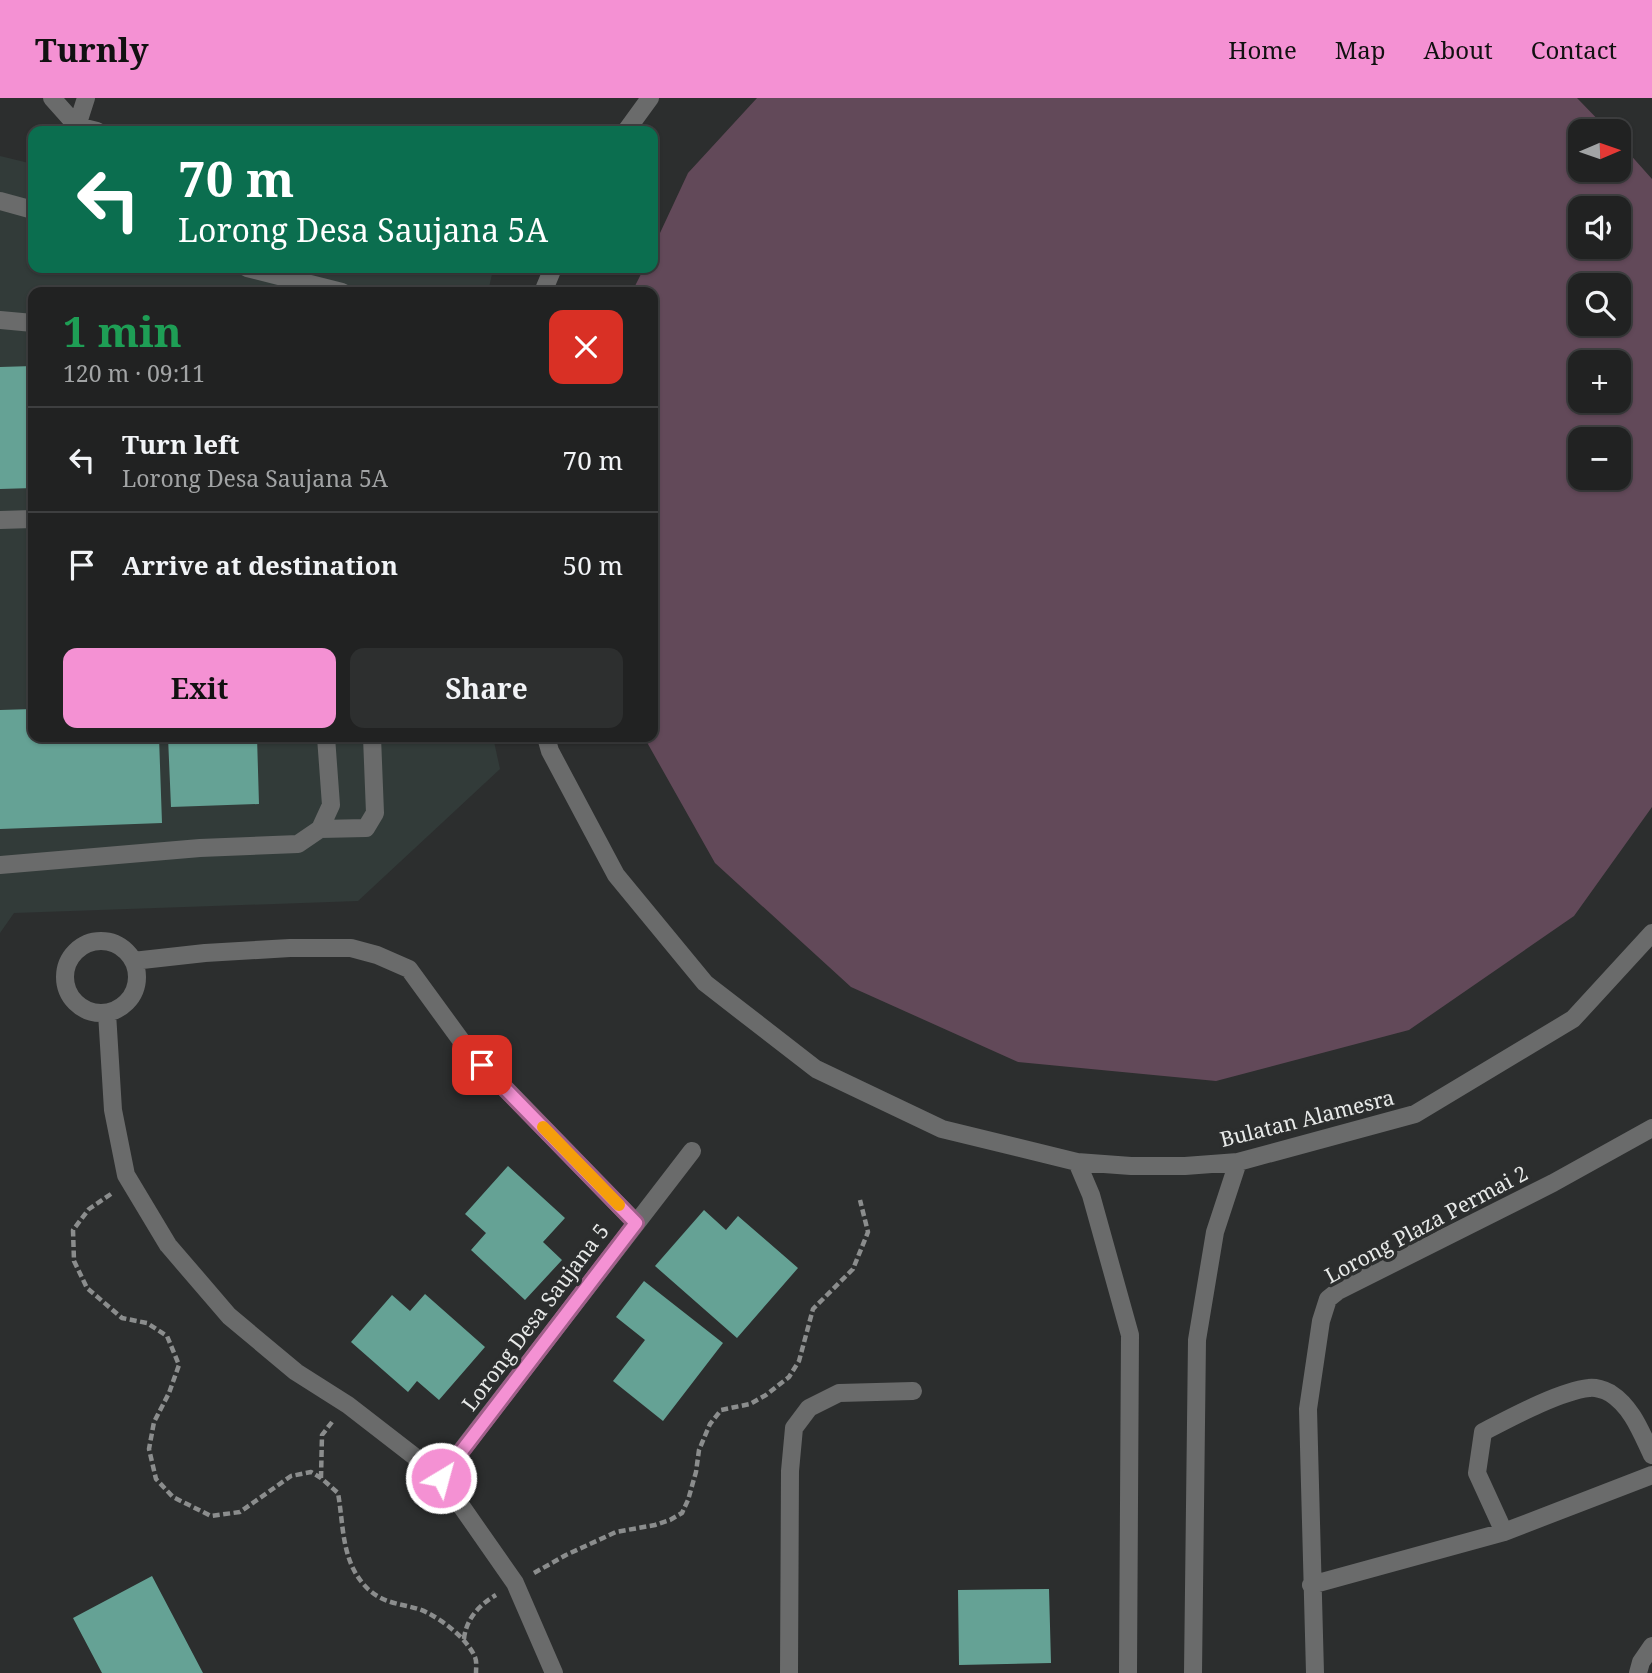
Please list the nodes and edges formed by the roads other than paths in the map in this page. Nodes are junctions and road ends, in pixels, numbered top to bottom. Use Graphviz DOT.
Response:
graph roads {
  1 [pos="52,98"];
  2 [pos="86,98"];
  3 [pos="650,98"];
  4 [pos="77,126"];
  5 [pos="630,126"];
  6 [pos="0,201"];
  7 [pos="28,209"];
  8 [pos="266,273"];
  9 [pos="318,287"];
  10 [pos="0,320"];
  11 [pos="28,323"];
  12 [pos="28,519"];
  13 [pos="0,520"];
  14 [pos="326,742"];
  15 [pos="372,742"];
  16 [pos="547,742"];
  17 [pos="320,830"];
  18 [pos="0,865"];
  19 [pos="1652,933"];
  20 [pos="133,961"];
  21 [pos="107,1013"];
  22 [pos="1652,1128"];
  23 [pos="692,1151"];
  24 [pos="1077,1162"];
  25 [pos="1238,1162"];
  26 [pos="636,1223"];
  27 [pos="913,1391"];
  28 [pos="1652,1455"];
  29 [pos="1652,1475"];
  30 [pos="441,1478"];
  31 [pos="1504,1532"];
  32 [pos="1311,1585"];
  33 [pos="1652,1646"];
  34 [pos="554,1673"];
  35 [pos="789,1673"];
  36 [pos="1128,1673"];
  37 [pos="1194,1673"];
  38 [pos="1315,1673"];
  39 [pos="1638,1673"];
  1 -- 4 [label="street"];
  2 -- 4 [label="street"];
  3 -- 5 [label="street"];
  6 -- 7 [label="street"];
  8 -- 9 [label="street"];
  10 -- 11 [label="street"];
  12 -- 13 [label="street"];
  14 -- 17 [label="street"];
  15 -- 17 [label="street"];
  16 -- 24 [label="street, Bulatan Alamesra"];
  17 -- 18 [label="street"];
  19 -- 25 [label="street, Bulatan Alamesra"];
  20 -- 21 [label="street"];
  20 -- 21 [label="street"];
  20 -- 26 [label="street"];
  21 -- 30 [label="street"];
  22 -- 32 [label="street, Lorong Plaza Permai 2"];
  23 -- 26 [label="street, Lorong Desa Saujana 5"];
  24 -- 25 [label="street, Bulatan Alamesra"];
  24 -- 36 [label="street"];
  25 -- 37 [label="street"];
  26 -- 30 [label="street, Lorong Desa Saujana 5"];
  27 -- 35 [label="street"];
  28 -- 31 [label="street"];
  29 -- 31 [label="street"];
  30 -- 34 [label="street"];
  31 -- 32 [label="street"];
  32 -- 38 [label="street, Lorong Plaza Permai 2"];
  33 -- 39 [label="street"];
}
